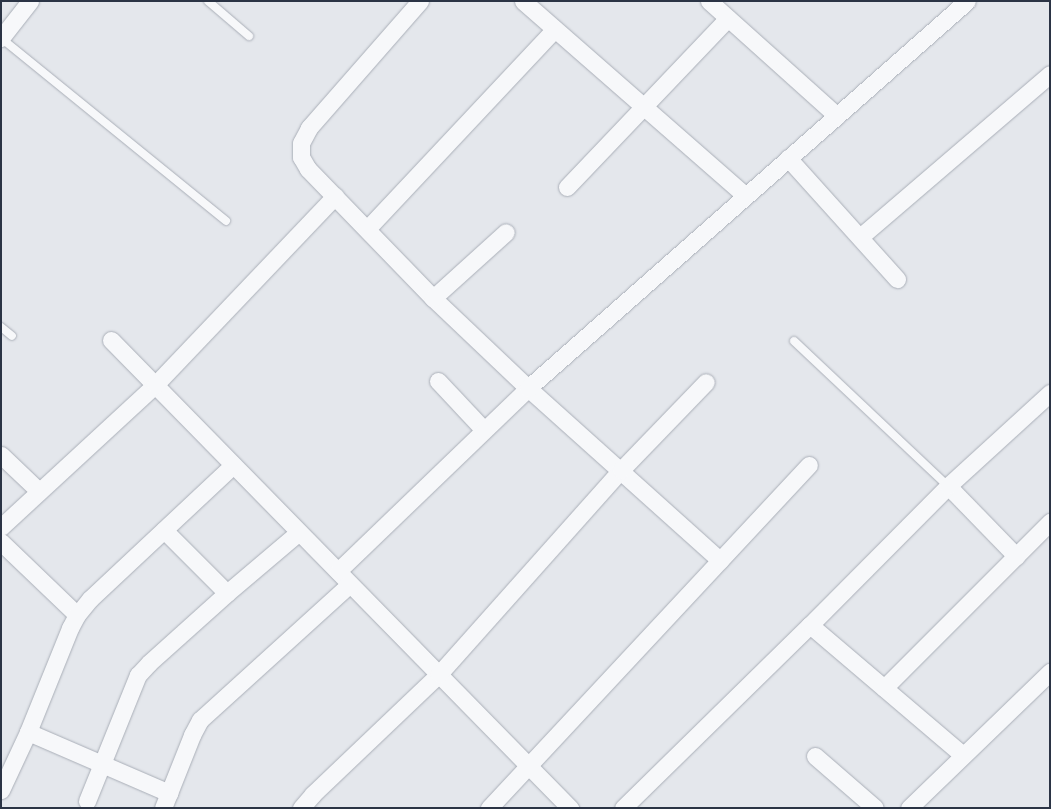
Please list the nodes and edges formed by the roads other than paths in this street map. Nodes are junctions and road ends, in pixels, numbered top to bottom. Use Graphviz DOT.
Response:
graph roads {
  1 [pos="30,1"];
  2 [pos="208,1"];
  3 [pos="420,1"];
  4 [pos="523,1"];
  5 [pos="709,1"];
  6 [pos="967,1"];
  7 [pos="728,18"];
  8 [pos="555,29"];
  9 [pos="249,36"];
  10 [pos="1,38"];
  11 [pos="1050,74"];
  12 [pos="644,107"];
  13 [pos="837,116"];
  14 [pos="788,158"];
  15 [pos="567,187"];
  16 [pos="335,196"];
  17 [pos="746,196"];
  18 [pos="226,221"];
  19 [pos="367,229"];
  20 [pos="506,232"];
  21 [pos="860,237"];
  22 [pos="897,279"];
  23 [pos="433,298"];
  24 [pos="1,327"];
  25 [pos="12,336"];
  26 [pos="111,340"];
  27 [pos="794,341"];
  28 [pos="438,381"];
  29 [pos="706,382"];
  30 [pos="155,385"];
  31 [pos="528,388"];
  32 [pos="1050,393"];
  33 [pos="484,430"];
  34 [pos="1,455"];
  35 [pos="233,465"];
  36 [pos="809,465"];
  37 [pos="621,470"];
  38 [pos="948,486"];
  39 [pos="39,491"];
  40 [pos="1050,522"];
  41 [pos="1,527"];
  42 [pos="164,530"];
  43 [pos="299,532"];
  44 [pos="1,542"];
  45 [pos="1016,556"];
  46 [pos="720,560"];
  47 [pos="338,571"];
  48 [pos="350,584"];
  49 [pos="227,593"];
  50 [pos="77,615"];
  51 [pos="810,625"];
  52 [pos="1050,672"];
  53 [pos="439,674"];
  54 [pos="884,688"];
  55 [pos="28,732"];
  56 [pos="963,755"];
  57 [pos="815,756"];
  58 [pos="102,764"];
  59 [pos="528,765"];
  60 [pos="1,790"];
  61 [pos="166,800"];
  62 [pos="87,801"];
  63 [pos="302,808"];
  64 [pos="489,808"];
  65 [pos="570,808"];
  66 [pos="623,808"];
  67 [pos="875,808"];
  68 [pos="909,808"];
  1 -- 10 [label="street"];
  2 -- 9 [label="lane"];
  3 -- 16 [label="street"];
  4 -- 8 [label="street"];
  5 -- 7 [label="street"];
  6 -- 13 [label="street"];
  7 -- 12 [label="street"];
  7 -- 13 [label="street"];
  8 -- 12 [label="street"];
  8 -- 19 [label="street"];
  10 -- 18 [label="lane"];
  11 -- 21 [label="street"];
  12 -- 15 [label="street"];
  12 -- 17 [label="street"];
  13 -- 14 [label="street"];
  14 -- 17 [label="street"];
  14 -- 21 [label="street"];
  16 -- 19 [label="street"];
  16 -- 30 [label="street"];
  17 -- 31 [label="street"];
  19 -- 23 [label="street"];
  20 -- 23 [label="street"];
  21 -- 22 [label="street"];
  23 -- 31 [label="street"];
  24 -- 25 [label="lane"];
  26 -- 30 [label="street"];
  27 -- 38 [label="lane"];
  28 -- 33 [label="street"];
  29 -- 37 [label="street"];
  30 -- 35 [label="street"];
  30 -- 39 [label="street"];
  31 -- 33 [label="street"];
  31 -- 37 [label="street"];
  32 -- 38 [label="street"];
  33 -- 47 [label="street"];
  34 -- 39 [label="street"];
  35 -- 42 [label="street"];
  35 -- 43 [label="street"];
  36 -- 46 [label="street"];
  37 -- 46 [label="street"];
  37 -- 53 [label="street"];
  38 -- 45 [label="street"];
  38 -- 51 [label="street"];
  39 -- 41 [label="street"];
  40 -- 45 [label="street"];
  42 -- 49 [label="street"];
  42 -- 50 [label="street"];
  43 -- 47 [label="street"];
  43 -- 49 [label="street"];
  44 -- 50 [label="street"];
  45 -- 54 [label="street"];
  46 -- 59 [label="street"];
  47 -- 48 [label="street"];
  48 -- 53 [label="street"];
  48 -- 61 [label="street"];
  49 -- 58 [label="street"];
  50 -- 55 [label="street"];
  51 -- 54 [label="street"];
  51 -- 66 [label="street"];
  52 -- 56 [label="street"];
  53 -- 59 [label="street"];
  53 -- 63 [label="street"];
  54 -- 56 [label="street"];
  55 -- 58 [label="street"];
  55 -- 60 [label="street"];
  56 -- 68 [label="street"];
  57 -- 67 [label="street"];
  58 -- 61 [label="street"];
  58 -- 62 [label="street"];
  59 -- 64 [label="street"];
  59 -- 65 [label="street"];
}
